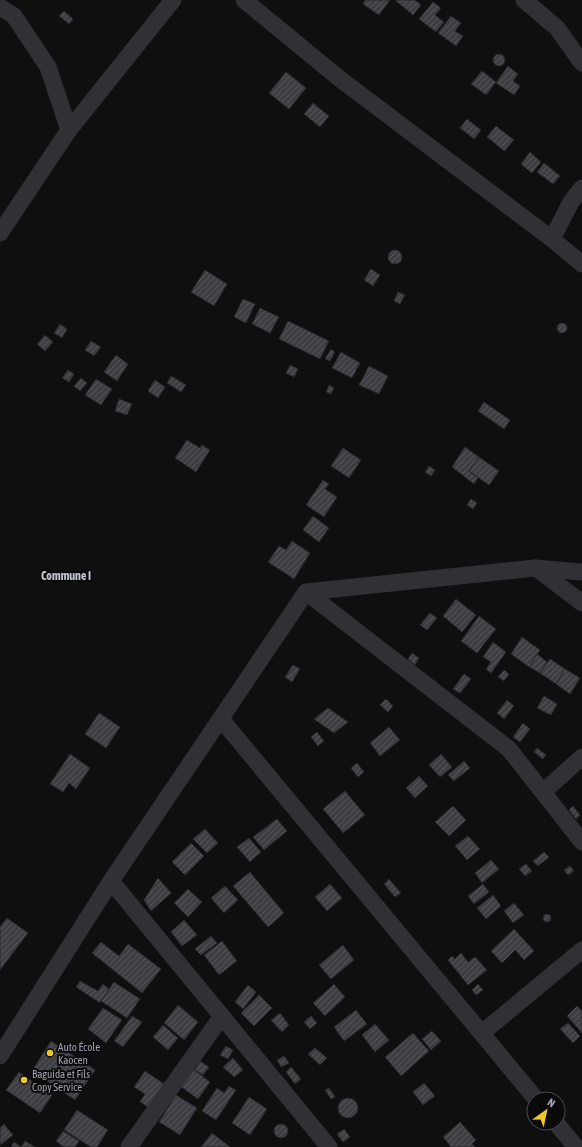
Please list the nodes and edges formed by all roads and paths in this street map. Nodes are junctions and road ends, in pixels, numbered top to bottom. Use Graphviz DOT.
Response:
graph roads {
  1 [pos="173,0"];
  2 [pos="244,0"];
  3 [pos="524,0"];
  4 [pos="0,7"];
  5 [pos="582,63"];
  6 [pos="69,130"];
  7 [pos="582,188"];
  8 [pos="0,232"];
  9 [pos="552,239"];
  10 [pos="582,264"];
  11 [pos="535,568"];
  12 [pos="582,572"];
  13 [pos="306,592"];
  14 [pos="582,603"];
  15 [pos="220,719"];
  16 [pos="582,757"];
  17 [pos="543,792"];
  18 [pos="582,842"];
  19 [pos="111,881"];
  20 [pos="582,950"];
  21 [pos="222,1016"];
  22 [pos="482,1033"];
  23 [pos="0,1056"];
  24 [pos="529,1091"];
  25 [pos="563,1131"];
  26 [pos="129,1147"];
  27 [pos="329,1147"];
  28 [pos="576,1147"];
  1 -- 6 [label="street"];
  2 -- 9 [label="street"];
  3 -- 5 [label="street"];
  4 -- 6 [label="street"];
  6 -- 8 [label="street"];
  7 -- 9 [label="street"];
  9 -- 10 [label="street"];
  11 -- 12 [label="street"];
  11 -- 13 [label="street"];
  11 -- 14 [label="street"];
  13 -- 15 [label="street"];
  13 -- 17 [label="street"];
  15 -- 19 [label="street"];
  15 -- 22 [label="street"];
  16 -- 17 [label="street"];
  17 -- 18 [label="street"];
  19 -- 21 [label="street"];
  19 -- 23 [label="street"];
  20 -- 22 [label="street"];
  21 -- 26 [label="street"];
  21 -- 27 [label="street"];
  22 -- 24 [label="street"];
  25 -- 28 [label="street"];
}
